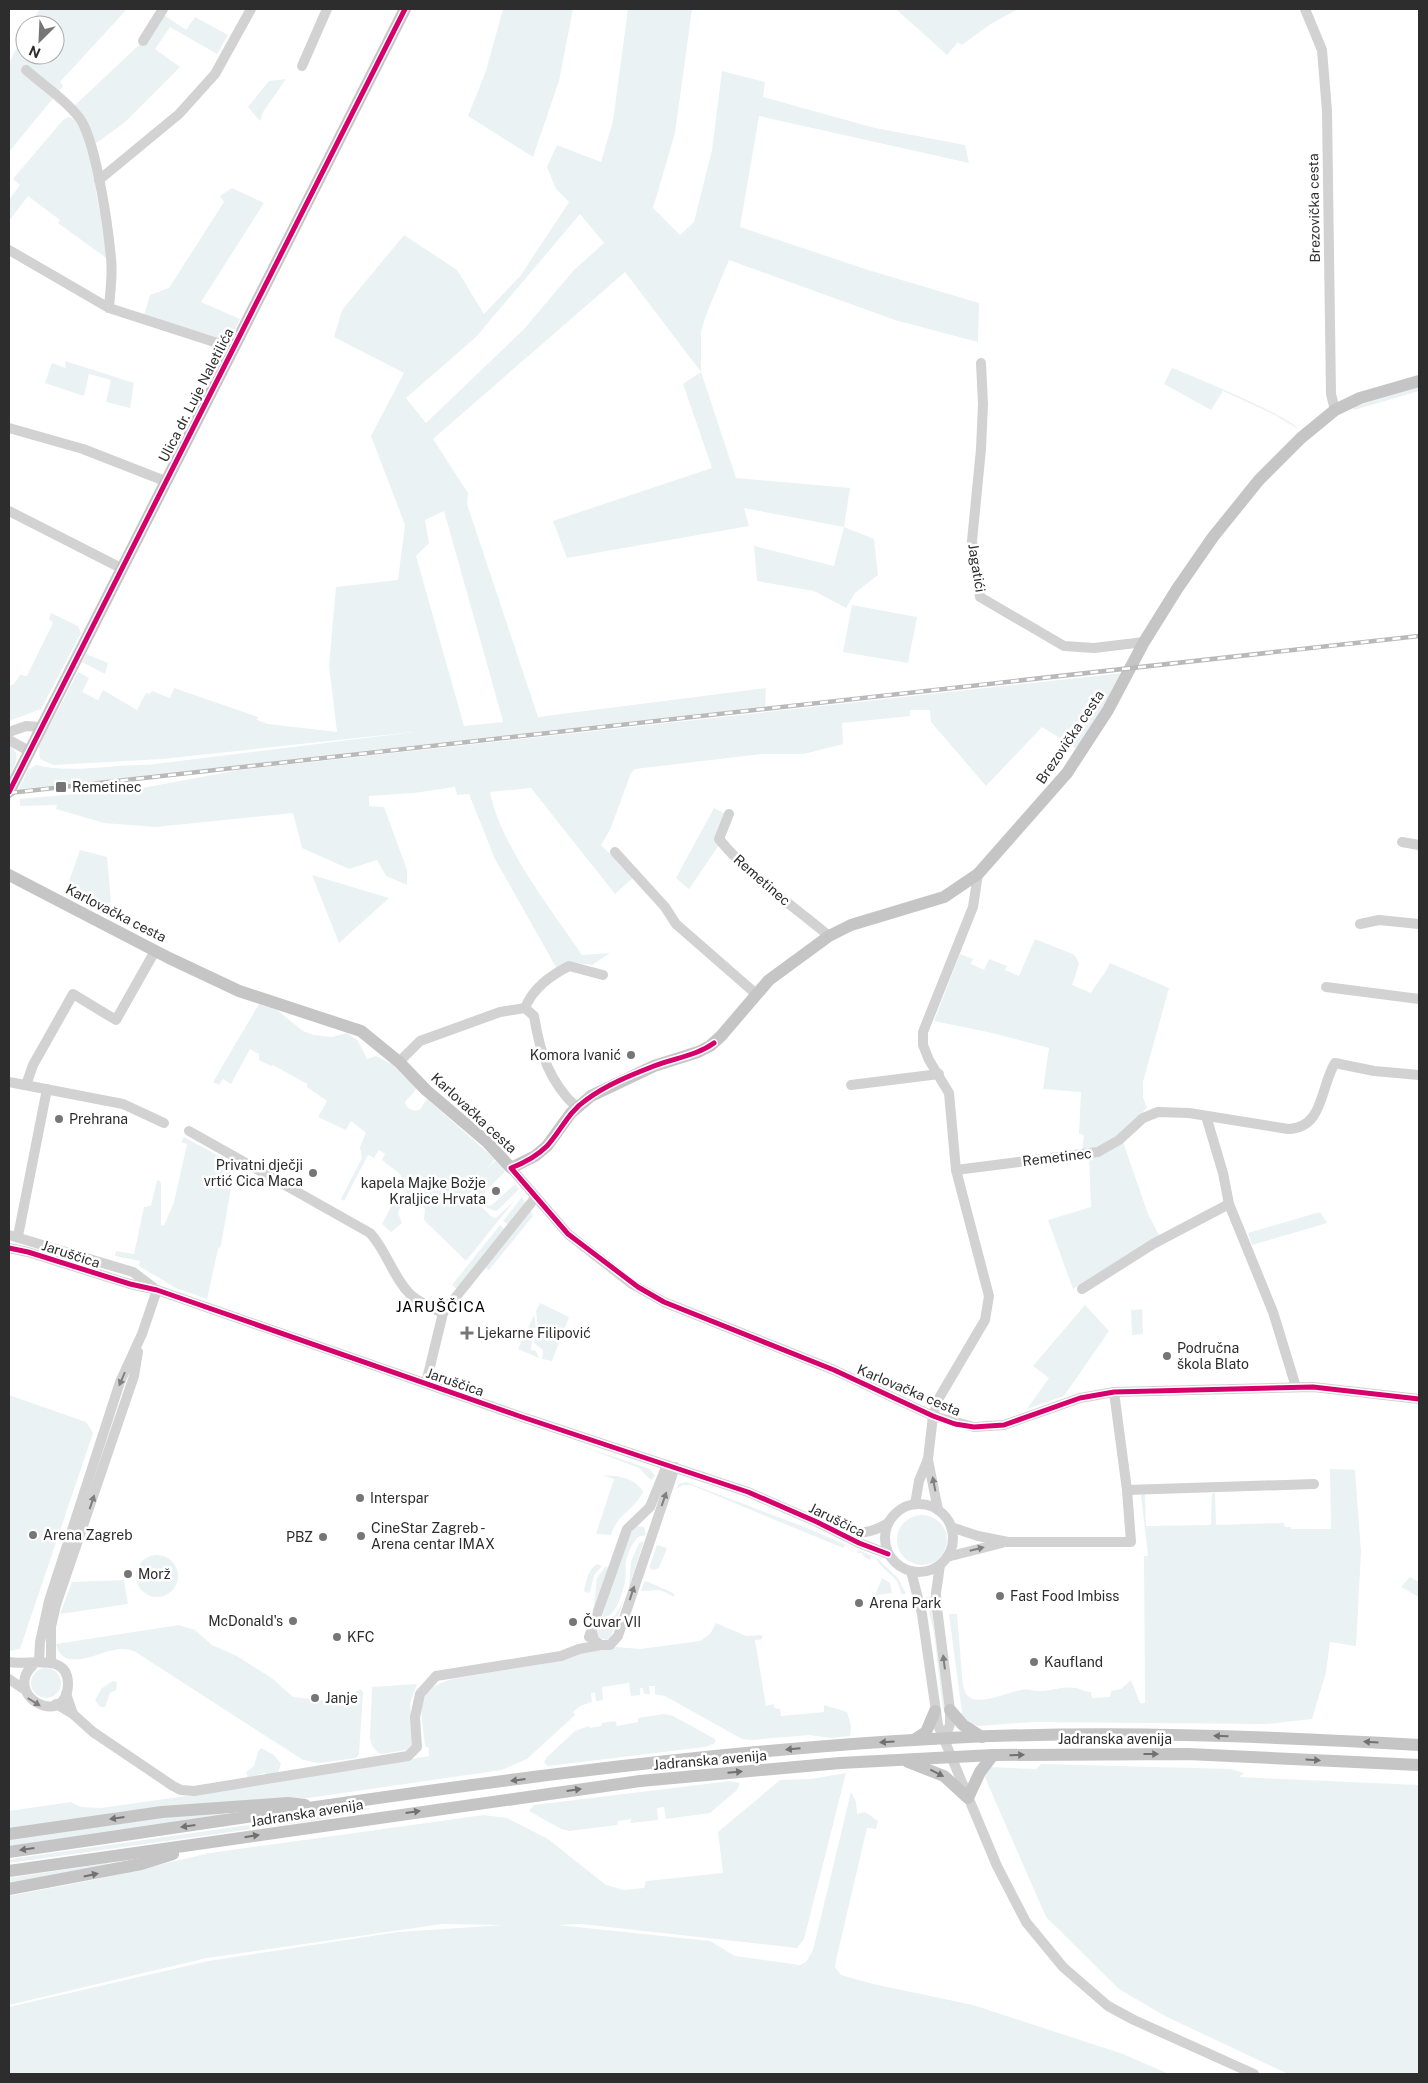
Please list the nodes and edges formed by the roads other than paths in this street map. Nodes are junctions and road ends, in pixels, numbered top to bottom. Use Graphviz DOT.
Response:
graph roads {
  1 [pos="163,9"];
  2 [pos="251,9"];
  3 [pos="327,9"];
  4 [pos="406,9"];
  5 [pos="1305,9"];
  6 [pos="143,41"];
  7 [pos="302,66"];
  8 [pos="26,70"];
  9 [pos="99,180"];
  10 [pos="9,250"];
  11 [pos="109,308"];
  12 [pos="233,348"];
  13 [pos="981,363"];
  14 [pos="1419,381"];
  15 [pos="1335,410"];
  16 [pos="9,428"];
  17 [pos="165,481"];
  18 [pos="9,510"];
  19 [pos="120,568"];
  20 [pos="1144,642"];
  21 [pos="40,727"];
  22 [pos="9,732"];
  23 [pos="9,740"];
  24 [pos="29,750"];
  25 [pos="9,792"];
  26 [pos="730,814"];
  27 [pos="1402,842"];
  28 [pos="1419,845"];
  29 [pos="615,852"];
  30 [pos="978,874"];
  31 [pos="9,875"];
  32 [pos="1360,924"];
  33 [pos="1419,924"];
  34 [pos="829,936"];
  35 [pos="156,951"];
  36 [pos="603,975"];
  37 [pos="1326,987"];
  38 [pos="755,993"];
  39 [pos="1419,999"];
  40 [pos="524,1008"];
  41 [pos="399,1062"];
  42 [pos="939,1074"];
  43 [pos="1419,1075"];
  44 [pos="9,1082"];
  45 [pos="26,1085"];
  46 [pos="851,1085"];
  47 [pos="47,1089"];
  48 [pos="576,1107"];
  49 [pos="1206,1116"];
  50 [pos="164,1123"];
  51 [pos="189,1131"];
  52 [pos="511,1168"];
  53 [pos="956,1170"];
  54 [pos="535,1198"];
  55 [pos="1228,1204"];
  56 [pos="14,1235"];
  57 [pos="9,1248"];
  58 [pos="1082,1289"];
  59 [pos="157,1290"];
  60 [pos="443,1313"];
  61 [pos="142,1334"];
  62 [pos="426,1383"];
  63 [pos="1296,1387"];
  64 [pos="1114,1392"];
  65 [pos="1419,1400"];
  66 [pos="933,1416"];
  67 [pos="928,1459"];
  68 [pos="671,1466"];
  69 [pos="1314,1484"];
  70 [pos="1127,1490"];
  71 [pos="915,1504"];
  72 [pos="938,1510"];
  73 [pos="638,1519"];
  74 [pos="888,1523"];
  75 [pos="824,1525"];
  76 [pos="951,1527"];
  77 [pos="653,1530"];
  78 [pos="1008,1542"];
  79 [pos="888,1554"];
  80 [pos="944,1561"];
  81 [pos="912,1572"];
  82 [pos="592,1632"];
  83 [pos="601,1645"];
  84 [pos="579,1649"];
  85 [pos="9,1662"];
  86 [pos="51,1662"];
  87 [pos="36,1663"];
  88 [pos="9,1679"];
  89 [pos="22,1688"];
  90 [pos="66,1694"];
  91 [pos="56,1704"];
  92 [pos="950,1710"];
  93 [pos="935,1711"];
  94 [pos="73,1714"];
  95 [pos="982,1737"];
  96 [pos="945,1738"];
  97 [pos="914,1740"];
  98 [pos="1419,1745"];
  99 [pos="994,1755"];
  100 [pos="950,1757"];
  101 [pos="899,1759"];
  102 [pos="1419,1765"];
  103 [pos="968,1798"];
  104 [pos="323,1807"];
  105 [pos="9,1834"];
  106 [pos="204,1844"];
  107 [pos="9,1852"];
  108 [pos="9,1871"];
  109 [pos="9,1889"];
  110 [pos="1254,2074"];
  1 -- 6 [label="street"];
  2 -- 9 [label="street"];
  3 -- 7 [label="street"];
  4 -- 12 [label="main road, Ulica dr. Luje Naletilića"];
  5 -- 15 [label="street, Brezovička cesta"];
  8 -- 9 [label="street"];
  9 -- 11 [label="street"];
  10 -- 11 [label="street, Ulica dr. Luje Naletilića"];
  11 -- 12 [label="street, Ulica dr. Luje Naletilića"];
  12 -- 17 [label="main road, Ulica dr. Luje Naletilića"];
  13 -- 20 [label="street, Jagatići"];
  14 -- 15 [label="main road, Brezovička cesta"];
  15 -- 20 [label="main road, Brezovička cesta"];
  16 -- 17 [label="street, Ulica dr. Luje Naletilića"];
  17 -- 19 [label="main road, Ulica dr. Luje Naletilića"];
  18 -- 19 [label="street"];
  19 -- 21 [label="main road, Ulica dr. Luje Naletilića"];
  20 -- 30 [label="main road, Brezovička cesta"];
  21 -- 22 [label="street"];
  21 -- 24 [label="main road, Ulica dr. Luje Naletilića"];
  23 -- 24 [label="street"];
  24 -- 25 [label="main road, Ulica dr. Luje Naletilića"];
  26 -- 34 [label="street, Remetinec"];
  27 -- 28 [label="street"];
  29 -- 38 [label="street"];
  30 -- 34 [label="main road, Brezovička cesta"];
  30 -- 42 [label="street"];
  31 -- 35 [label="main road, Karlovačka cesta"];
  32 -- 33 [label="street"];
  34 -- 38 [label="main road, Brezovička cesta"];
  35 -- 41 [label="main road, Karlovačka cesta"];
  35 -- 45 [label="street"];
  36 -- 40 [label="street"];
  37 -- 39 [label="street"];
  38 -- 48 [label="main road, Brezovička cesta"];
  40 -- 41 [label="street"];
  40 -- 48 [label="street"];
  41 -- 52 [label="main road, Karlovačka cesta"];
  42 -- 46 [label="street"];
  42 -- 53 [label="street"];
  43 -- 49 [label="street, Remetinec"];
  44 -- 45 [label="street"];
  45 -- 47 [label="street"];
  47 -- 50 [label="street"];
  47 -- 56 [label="street, Jaruščica"];
  48 -- 52 [label="main road, Brezovička cesta"];
  49 -- 53 [label="street, Remetinec"];
  49 -- 55 [label="street"];
  51 -- 60 [label="street"];
  52 -- 54 [label="street, Karlovačka cesta"];
  53 -- 66 [label="street"];
  54 -- 60 [label="street, Jaruščica"];
  54 -- 66 [label="street, Karlovačka cesta"];
  55 -- 58 [label="street"];
  55 -- 63 [label="street"];
  56 -- 59 [label="street, Jaruščica"];
  57 -- 59 [label="street, Jaruščica"];
  59 -- 61 [label="street"];
  59 -- 62 [label="street, Jaruščica"];
  60 -- 62 [label="street, Jaruščica"];
  86 -- 61 [label="street, one-way"];
  61 -- 87 [label="street, one-way"];
  62 -- 68 [label="street, Jaruščica"];
  63 -- 64 [label="street, Karlovačka cesta"];
  63 -- 65 [label="street, Karlovačka cesta"];
  64 -- 66 [label="street, Karlovačka cesta"];
  64 -- 70 [label="street"];
  66 -- 67 [label="street"];
  67 -- 71 [label="street"];
  72 -- 67 [label="street, one-way"];
  68 -- 73 [label="street"];
  68 -- 75 [label="street, Jaruščica"];
  77 -- 68 [label="street, one-way"];
  69 -- 70 [label="street"];
  70 -- 78 [label="street"];
  71 -- 72 [label="street"];
  71 -- 74 [label="street"];
  72 -- 76 [label="street"];
  73 -- 77 [label="street"];
  73 -- 82 [label="street"];
  74 -- 75 [label="street, Jaruščica"];
  74 -- 79 [label="street"];
  75 -- 79 [label="street, Jaruščica"];
  76 -- 78 [label="street"];
  76 -- 80 [label="street"];
  83 -- 77 [label="street, one-way"];
  80 -- 78 [label="street, one-way"];
  79 -- 81 [label="street"];
  80 -- 81 [label="street"];
  92 -- 80 [label="street, one-way"];
  81 -- 93 [label="street"];
  82 -- 83 [label="street"];
  82 -- 84 [label="street"];
  83 -- 84 [label="street"];
  84 -- 94 [label="street"];
  85 -- 87 [label="street"];
  86 -- 87 [label="street"];
  86 -- 90 [label="street"];
  87 -- 89 [label="street"];
  88 -- 89 [label="street"];
  89 -- 91 [label="street, one-way"];
  90 -- 91 [label="street"];
  90 -- 94 [label="street"];
  91 -- 94 [label="street"];
  92 -- 95 [label="main road"];
  92 -- 96 [label="street"];
  93 -- 96 [label="street"];
  93 -- 97 [label="main road"];
  95 -- 96 [label="main road, Jadranska avenija"];
  98 -- 95 [label="main road, Jadranska avenija, one-way"];
  96 -- 97 [label="main road, Jadranska avenija"];
  96 -- 100 [label="street"];
  97 -- 104 [label="main road, Jadranska avenija, one-way"];
  99 -- 100 [label="main road, Jadranska avenija"];
  99 -- 102 [label="main road, Jadranska avenija, one-way"];
  99 -- 103 [label="main road"];
  100 -- 101 [label="main road, Jadranska avenija"];
  100 -- 103 [label="street"];
  101 -- 103 [label="main road, one-way"];
  106 -- 101 [label="main road, Jadranska avenija, one-way"];
  103 -- 110 [label="street"];
  104 -- 105 [label="main road, one-way"];
  104 -- 107 [label="main road, Jadranska avenija, one-way"];
  106 -- 108 [label="main road, Jadranska avenija"];
  109 -- 106 [label="main road, one-way"];
}
